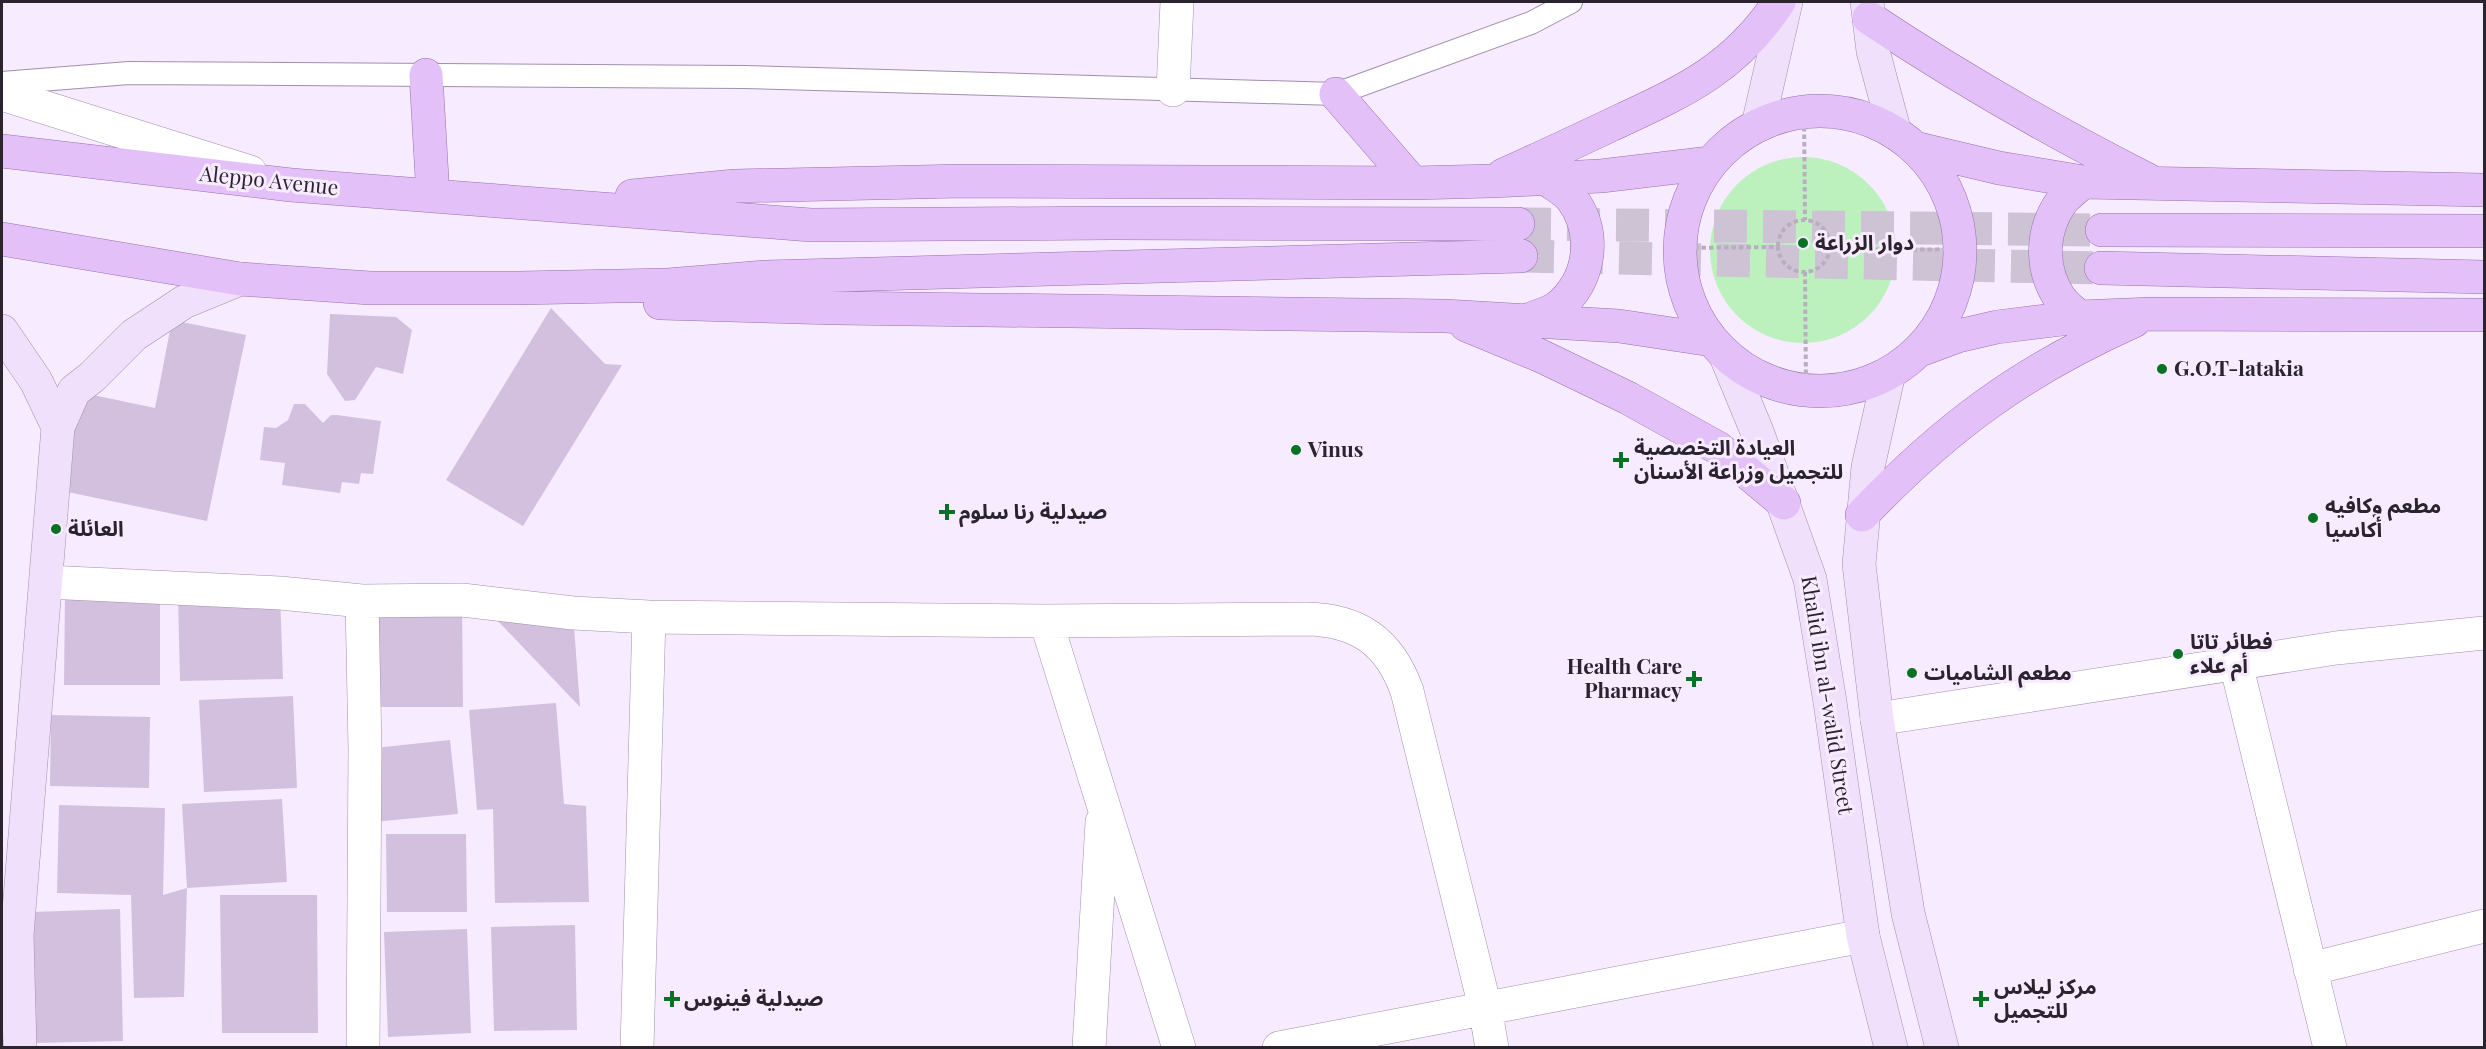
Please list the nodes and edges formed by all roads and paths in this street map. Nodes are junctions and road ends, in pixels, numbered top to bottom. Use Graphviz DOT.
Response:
graph roads {
  1 [pos="1177,2"];
  2 [pos="1571,2"];
  3 [pos="1779,2"];
  4 [pos="1786,2"];
  5 [pos="1868,10"];
  6 [pos="426,75"];
  7 [pos="2,83"];
  8 [pos="1173,90"];
  9 [pos="2,94"];
  10 [pos="1336,94"];
  11 [pos="1804,112"];
  12 [pos="1758,125"];
  13 [pos="1905,141"];
  14 [pos="2,151"];
  15 [pos="1710,163"];
  16 [pos="1546,179"];
  17 [pos="1491,181"];
  18 [pos="2083,182"];
  19 [pos="1413,183"];
  20 [pos="2155,183"];
  21 [pos="291,185"];
  22 [pos="2484,190"];
  23 [pos="433,196"];
  24 [pos="537,204"];
  25 [pos="1805,220"];
  26 [pos="1518,224"];
  27 [pos="2102,230"];
  28 [pos="2484,231"];
  29 [pos="2,239"];
  30 [pos="1778,247"];
  31 [pos="1679,248"];
  32 [pos="1960,249"];
  33 [pos="1830,251"];
  34 [pos="1521,256"];
  35 [pos="2101,268"];
  36 [pos="1805,272"];
  37 [pos="2484,277"];
  38 [pos="240,279"];
  39 [pos="518,288"];
  40 [pos="2151,314"];
  41 [pos="2484,315"];
  42 [pos="1445,316"];
  43 [pos="2079,317"];
  44 [pos="1528,320"];
  45 [pos="2,331"];
  46 [pos="1718,347"];
  47 [pos="1920,350"];
  48 [pos="1889,373"];
  49 [pos="1806,390"];
  50 [pos="58,427"];
  51 [pos="1785,503"];
  52 [pos="1862,515"];
  53 [pos="46,582"];
  54 [pos="362,600"];
  55 [pos="650,617"];
  56 [pos="1046,621"];
  57 [pos="2484,633"];
  58 [pos="2236,664"];
  59 [pos="1877,719"];
  60 [pos="1103,802"];
  61 [pos="2484,926"];
  62 [pos="9,935"];
  63 [pos="1863,936"];
  64 [pos="2310,969"];
  65 [pos="1485,1007"];
  66 [pos="20,1047"];
  67 [pos="363,1047"];
  68 [pos="637,1047"];
  69 [pos="1089,1047"];
  70 [pos="1179,1047"];
  71 [pos="1279,1047"];
  72 [pos="1492,1047"];
  73 [pos="1891,1047"];
  74 [pos="1942,1047"];
  75 [pos="2330,1047"];
  1 -- 8 [label="street"];
  2 -- 10 [label="lane"];
  3 -- 17 [label="main road"];
  4 -- 12 [label="street"];
  5 -- 13 [label="street"];
  5 -- 20 [label="main road"];
  6 -- 7 [label="lane"];
  6 -- 8 [label="lane"];
  6 -- 23 [label="main road"];
  8 -- 10 [label="lane"];
  9 -- 21 [label="street"];
  10 -- 19 [label="main road"];
  11 -- 12 [label="main road"];
  11 -- 13 [label="main road"];
  11 -- 25 [label="path"];
  12 -- 15 [label="main road"];
  13 -- 18 [label="main road"];
  13 -- 32 [label="main road"];
  14 -- 21 [label="main road, Aleppo Avenue"];
  15 -- 16 [label="main road"];
  15 -- 31 [label="main road"];
  16 -- 17 [label="main road"];
  16 -- 44 [label="main road"];
  17 -- 19 [label="main road"];
  18 -- 20 [label="main road"];
  18 -- 43 [label="main road"];
  19 -- 24 [label="main road"];
  20 -- 22 [label="main road"];
  21 -- 23 [label="main road, Aleppo Avenue"];
  23 -- 24 [label="main road, Aleppo Avenue"];
  24 -- 26 [label="main road"];
  25 -- 30 [label="path"];
  25 -- 33 [label="path"];
  27 -- 28 [label="main road"];
  29 -- 38 [label="main road"];
  30 -- 31 [label="path"];
  30 -- 36 [label="path"];
  31 -- 46 [label="main road"];
  32 -- 33 [label="path"];
  32 -- 47 [label="main road"];
  33 -- 36 [label="path"];
  34 -- 39 [label="main road"];
  35 -- 37 [label="main road"];
  36 -- 49 [label="path"];
  38 -- 39 [label="main road"];
  38 -- 50 [label="street"];
  39 -- 42 [label="main road"];
  40 -- 41 [label="main road"];
  40 -- 43 [label="main road"];
  40 -- 52 [label="main road"];
  42 -- 44 [label="main road"];
  42 -- 51 [label="main road"];
  43 -- 47 [label="main road"];
  44 -- 46 [label="main road"];
  45 -- 50 [label="street"];
  46 -- 49 [label="main road"];
  46 -- 51 [label="street, Khalid ibn al-walid Street"];
  47 -- 48 [label="main road"];
  48 -- 49 [label="main road"];
  48 -- 52 [label="street"];
  50 -- 53 [label="street"];
  51 -- 63 [label="street, Khalid ibn al-walid Street"];
  52 -- 59 [label="street"];
  53 -- 54 [label="street"];
  53 -- 62 [label="street"];
  54 -- 55 [label="street"];
  54 -- 67 [label="street"];
  55 -- 56 [label="street"];
  55 -- 68 [label="street"];
  56 -- 60 [label="street"];
  56 -- 65 [label="street"];
  57 -- 58 [label="street"];
  58 -- 59 [label="street"];
  58 -- 64 [label="street"];
  59 -- 74 [label="street"];
  60 -- 69 [label="street"];
  60 -- 70 [label="street"];
  61 -- 64 [label="street"];
  62 -- 66 [label="street"];
  63 -- 65 [label="street"];
  63 -- 73 [label="street, Khalid ibn al-walid Street"];
  64 -- 75 [label="street"];
  65 -- 71 [label="street"];
  65 -- 72 [label="street"];
}
